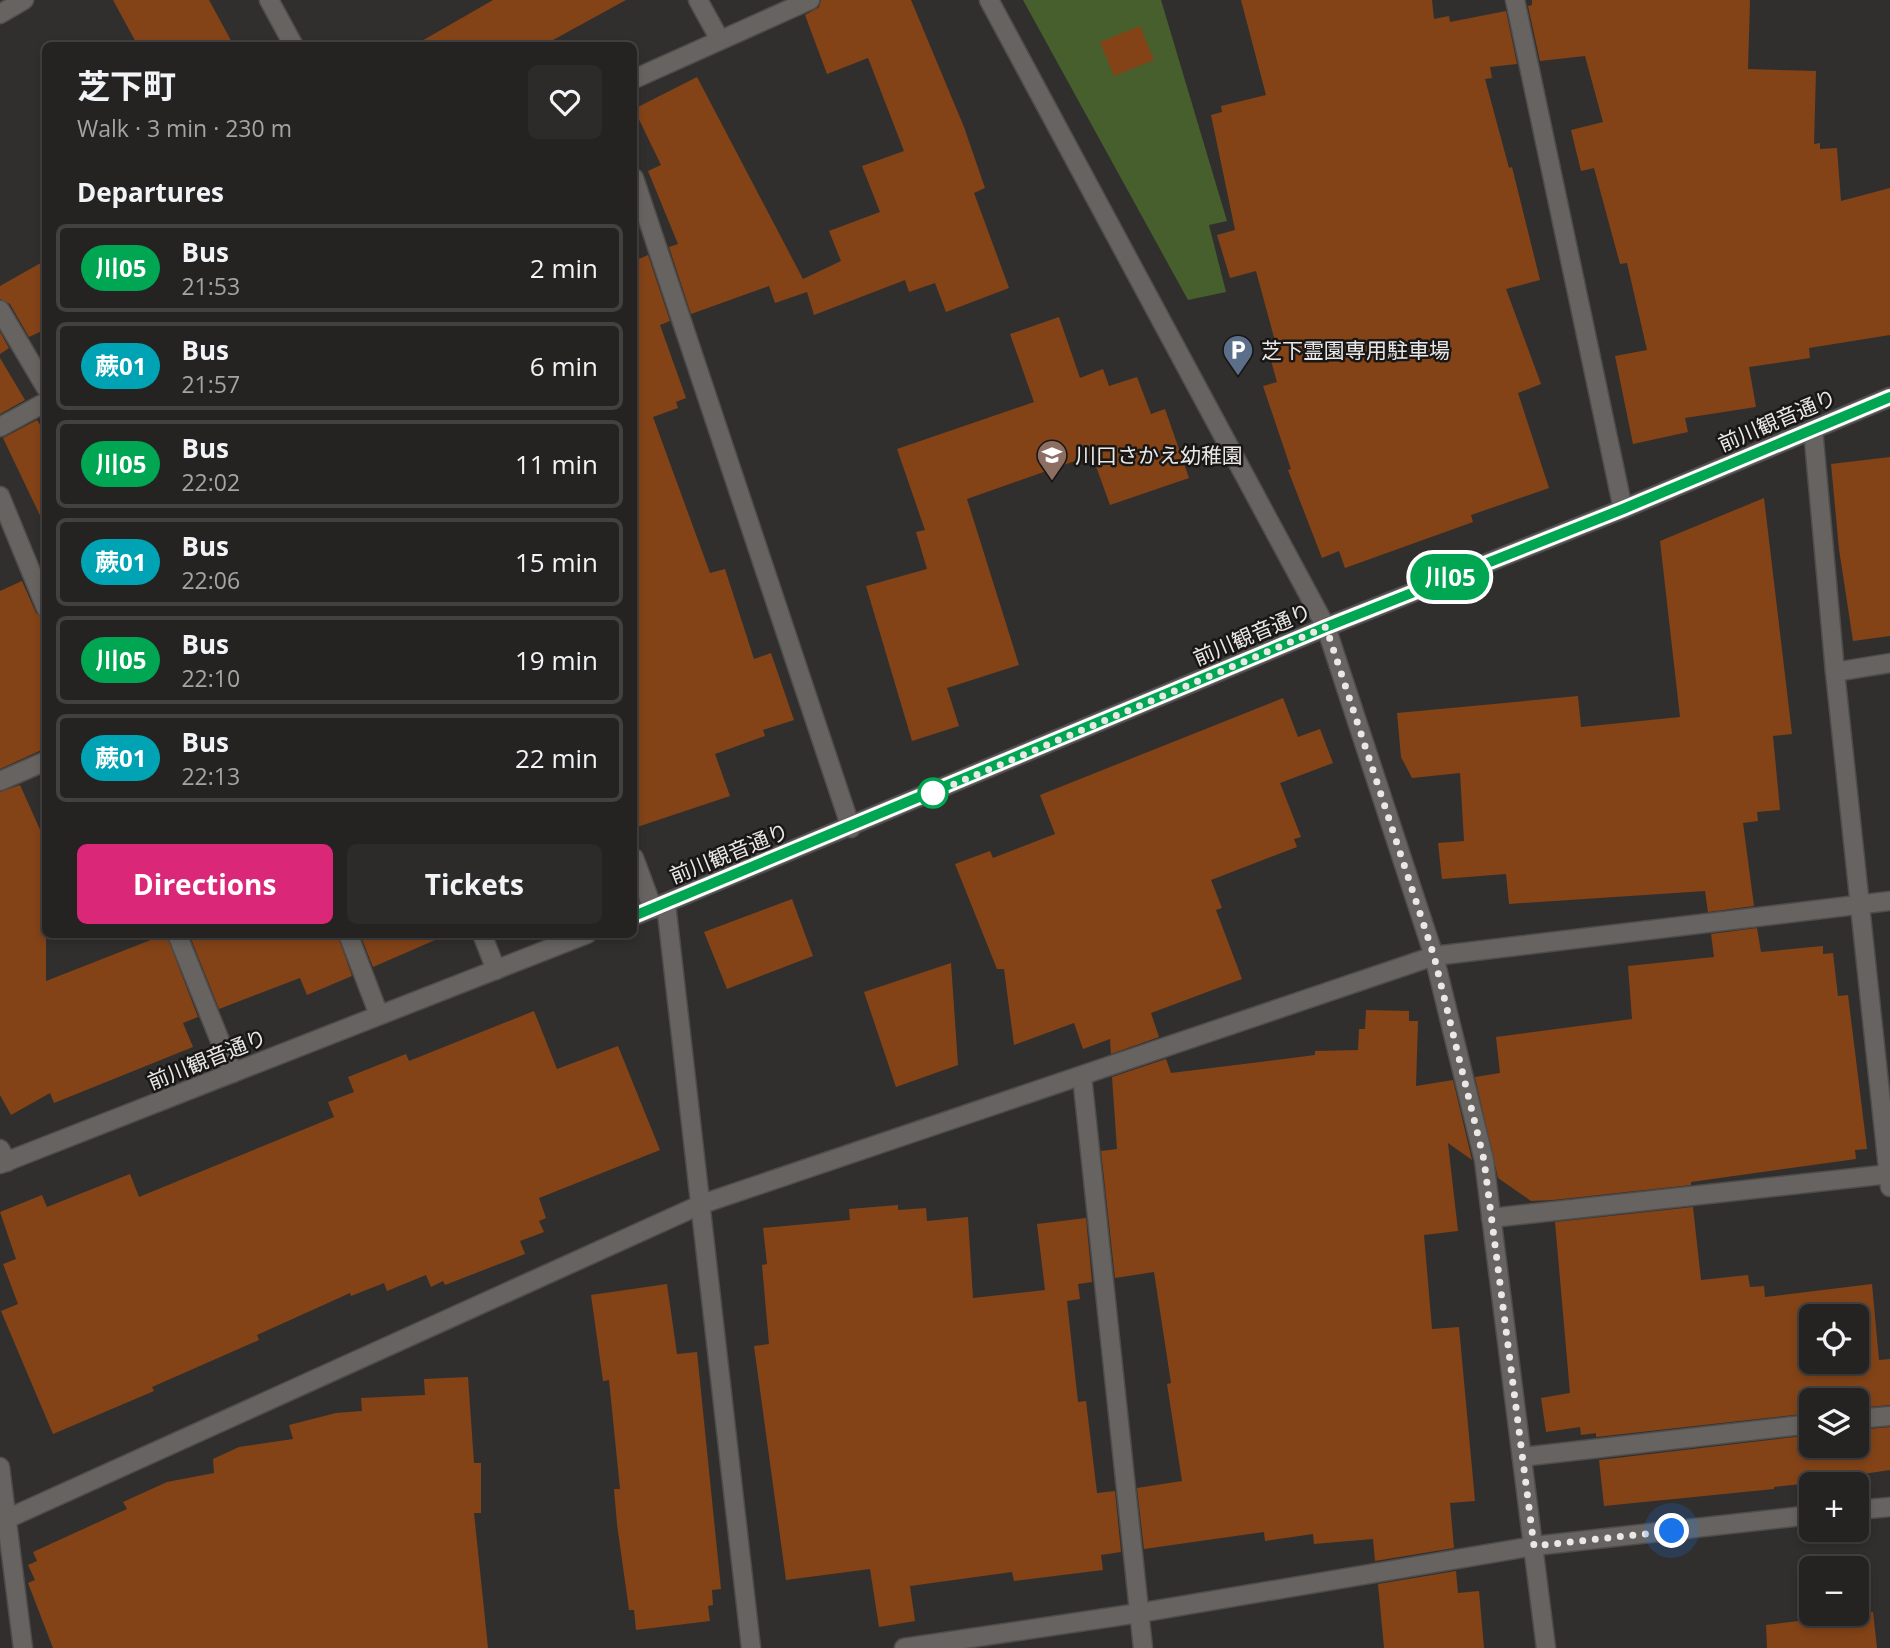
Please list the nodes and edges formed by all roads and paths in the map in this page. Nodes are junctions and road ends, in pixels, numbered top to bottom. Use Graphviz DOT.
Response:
graph roads {
  1 [pos="24,0"];
  2 [pos="269,0"];
  3 [pos="698,0"];
  4 [pos="810,0"];
  5 [pos="989,0"];
  6 [pos="1515,0"];
  7 [pos="0,14"];
  8 [pos="720,40"];
  9 [pos="292,42"];
  10 [pos="637,78"];
  11 [pos="637,187"];
  12 [pos="0,310"];
  13 [pos="42,381"];
  14 [pos="1890,397"];
  15 [pos="42,404"];
  16 [pos="0,427"];
  17 [pos="1813,429"];
  18 [pos="0,496"];
  19 [pos="1623,509"];
  20 [pos="42,598"];
  21 [pos="1326,627"];
  22 [pos="1890,663"];
  23 [pos="1835,672"];
  24 [pos="42,763"];
  25 [pos="0,781"];
  26 [pos="851,828"];
  27 [pos="637,864"];
  28 [pos="1890,901"];
  29 [pos="1861,904"];
  30 [pos="659,906"];
  31 [pos="637,915"];
  32 [pos="179,938"];
  33 [pos="350,938"];
  34 [pos="484,938"];
  35 [pos="577,938"];
  36 [pos="1434,956"];
  37 [pos="496,970"];
  38 [pos="379,1015"];
  39 [pos="1882,1038"];
  40 [pos="233,1073"];
  41 [pos="1082,1076"];
  42 [pos="2,1158"];
  43 [pos="1889,1178"];
  44 [pos="702,1204"];
  45 [pos="1491,1218"];
  46 [pos="1890,1416"];
  47 [pos="1869,1418"];
  48 [pos="1799,1425"];
  49 [pos="1522,1457"];
  50 [pos="0,1467"];
  51 [pos="1890,1507"];
  52 [pos="1869,1509"];
  53 [pos="1799,1516"];
  54 [pos="4,1520"];
  55 [pos="1534,1546"];
  56 [pos="1139,1613"];
  57 [pos="23,1648"];
  58 [pos="751,1648"];
  59 [pos="904,1648"];
  60 [pos="1143,1648"];
  61 [pos="1546,1648"];
  1 -- 7 [label="street"];
  2 -- 9 [label="street"];
  3 -- 8 [label="street"];
  4 -- 8 [label="street"];
  5 -- 21 [label="street"];
  6 -- 19 [label="street"];
  8 -- 10 [label="street"];
  11 -- 26 [label="street"];
  12 -- 13 [label="street"];
  14 -- 17 [label="street, 前川観音通り"];
  15 -- 16 [label="street"];
  17 -- 19 [label="street, 前川観音通り"];
  17 -- 23 [label="street"];
  18 -- 20 [label="street"];
  19 -- 21 [label="street, 前川観音通り"];
  21 -- 26 [label="street, 前川観音通り"];
  21 -- 36 [label="street"];
  22 -- 23 [label="street"];
  23 -- 29 [label="street"];
  24 -- 25 [label="street"];
  26 -- 30 [label="street, 前川観音通り"];
  27 -- 30 [label="street"];
  28 -- 29 [label="street"];
  29 -- 36 [label="street"];
  29 -- 39 [label="street"];
  30 -- 31 [label="street, 前川観音通り"];
  30 -- 44 [label="street"];
  32 -- 40 [label="street"];
  33 -- 38 [label="street"];
  34 -- 37 [label="street"];
  35 -- 37 [label="street, 前川観音通り"];
  36 -- 41 [label="street"];
  36 -- 45 [label="street"];
  37 -- 38 [label="street, 前川観音通り"];
  38 -- 40 [label="street, 前川観音通り"];
  39 -- 43 [label="street"];
  40 -- 42 [label="street, 前川観音通り"];
  41 -- 44 [label="street"];
  41 -- 56 [label="street"];
  43 -- 45 [label="street"];
  44 -- 54 [label="street"];
  44 -- 58 [label="street"];
  45 -- 49 [label="street"];
  46 -- 47 [label="street"];
  48 -- 49 [label="street"];
  49 -- 55 [label="street"];
  50 -- 54 [label="street"];
  51 -- 52 [label="street"];
  53 -- 55 [label="street"];
  54 -- 57 [label="street"];
  55 -- 56 [label="street"];
  55 -- 61 [label="street"];
  56 -- 59 [label="street"];
  56 -- 60 [label="street"];
}
